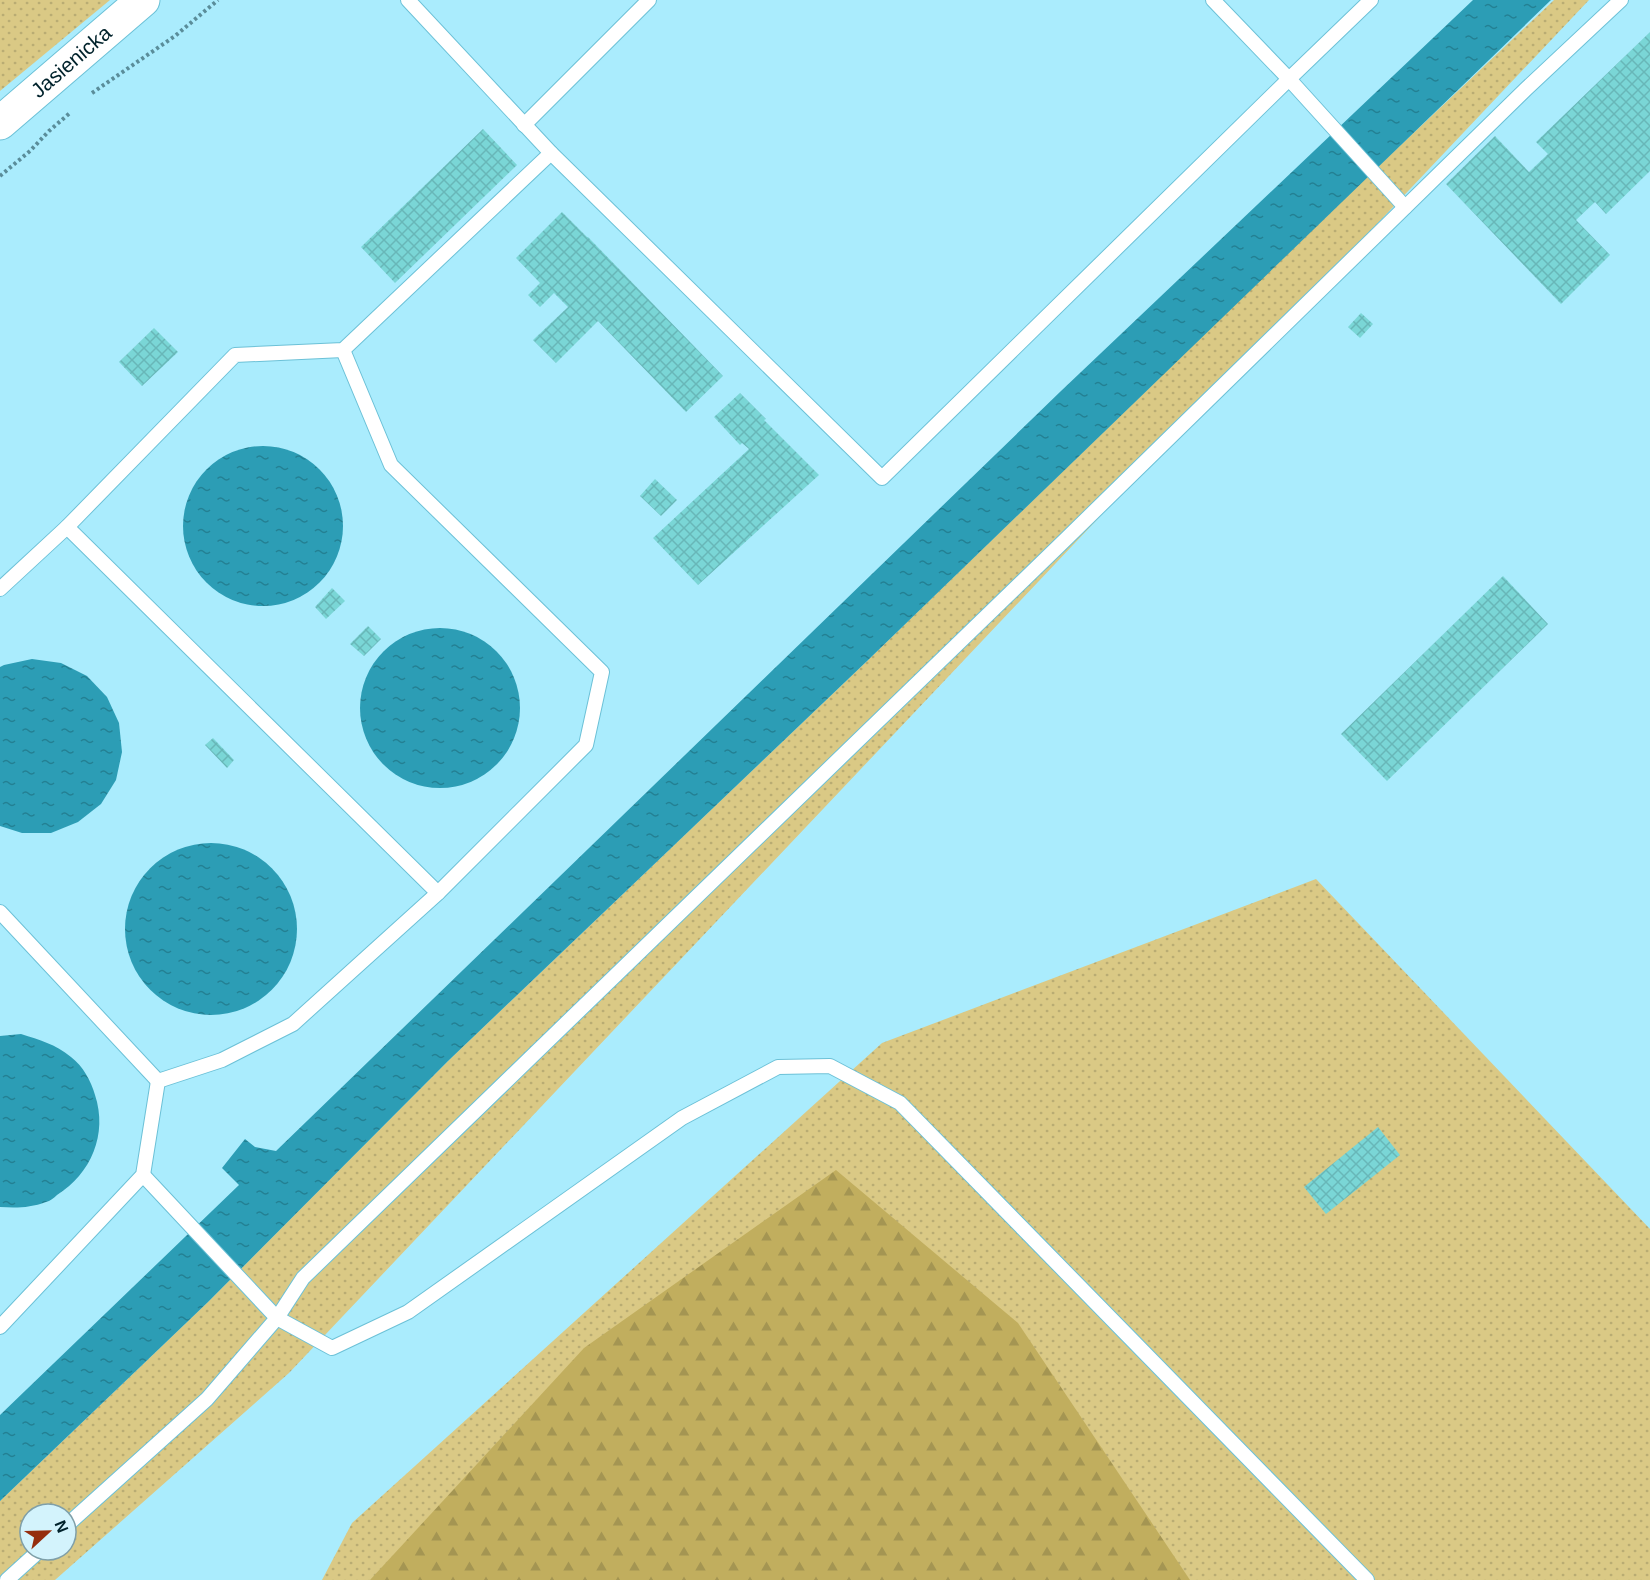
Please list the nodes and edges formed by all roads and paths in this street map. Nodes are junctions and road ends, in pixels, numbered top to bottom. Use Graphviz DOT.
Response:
graph roads {
  1 [pos="143,0"];
  2 [pos="218,0"];
  3 [pos="408,0"];
  4 [pos="649,0"];
  5 [pos="1212,0"];
  6 [pos="1371,0"];
  7 [pos="1621,0"];
  8 [pos="1289,79"];
  9 [pos="89,95"];
  10 [pos="73,110"];
  11 [pos="0,123"];
  12 [pos="524,125"];
  13 [pos="551,153"];
  14 [pos="0,176"];
  15 [pos="1405,207"];
  16 [pos="343,350"];
  17 [pos="67,527"];
  18 [pos="0,589"];
  19 [pos="438,893"];
  20 [pos="0,912"];
  21 [pos="158,1081"];
  22 [pos="143,1175"];
  23 [pos="277,1318"];
  24 [pos="0,1327"];
  25 [pos="78,1515"];
  26 [pos="27,1562"];
  27 [pos="7,1580"];
  28 [pos="1367,1580"];
  1 -- 11 [label="main road, Jasienicka"];
  2 -- 9 [label="path"];
  3 -- 12 [label="lane"];
  4 -- 12 [label="lane"];
  5 -- 8 [label="lane"];
  6 -- 8 [label="lane"];
  7 -- 15 [label="lane"];
  8 -- 13 [label="lane"];
  8 -- 15 [label="lane"];
  10 -- 14 [label="path"];
  12 -- 13 [label="lane"];
  13 -- 16 [label="lane"];
  15 -- 23 [label="lane"];
  16 -- 17 [label="lane"];
  16 -- 19 [label="lane"];
  17 -- 18 [label="lane"];
  17 -- 19 [label="lane"];
  19 -- 21 [label="lane"];
  20 -- 21 [label="lane"];
  21 -- 22 [label="lane"];
  22 -- 23 [label="lane"];
  22 -- 24 [label="lane"];
  23 -- 25 [label="lane"];
  23 -- 28 [label="lane"];
  26 -- 27 [label="lane"];
}
